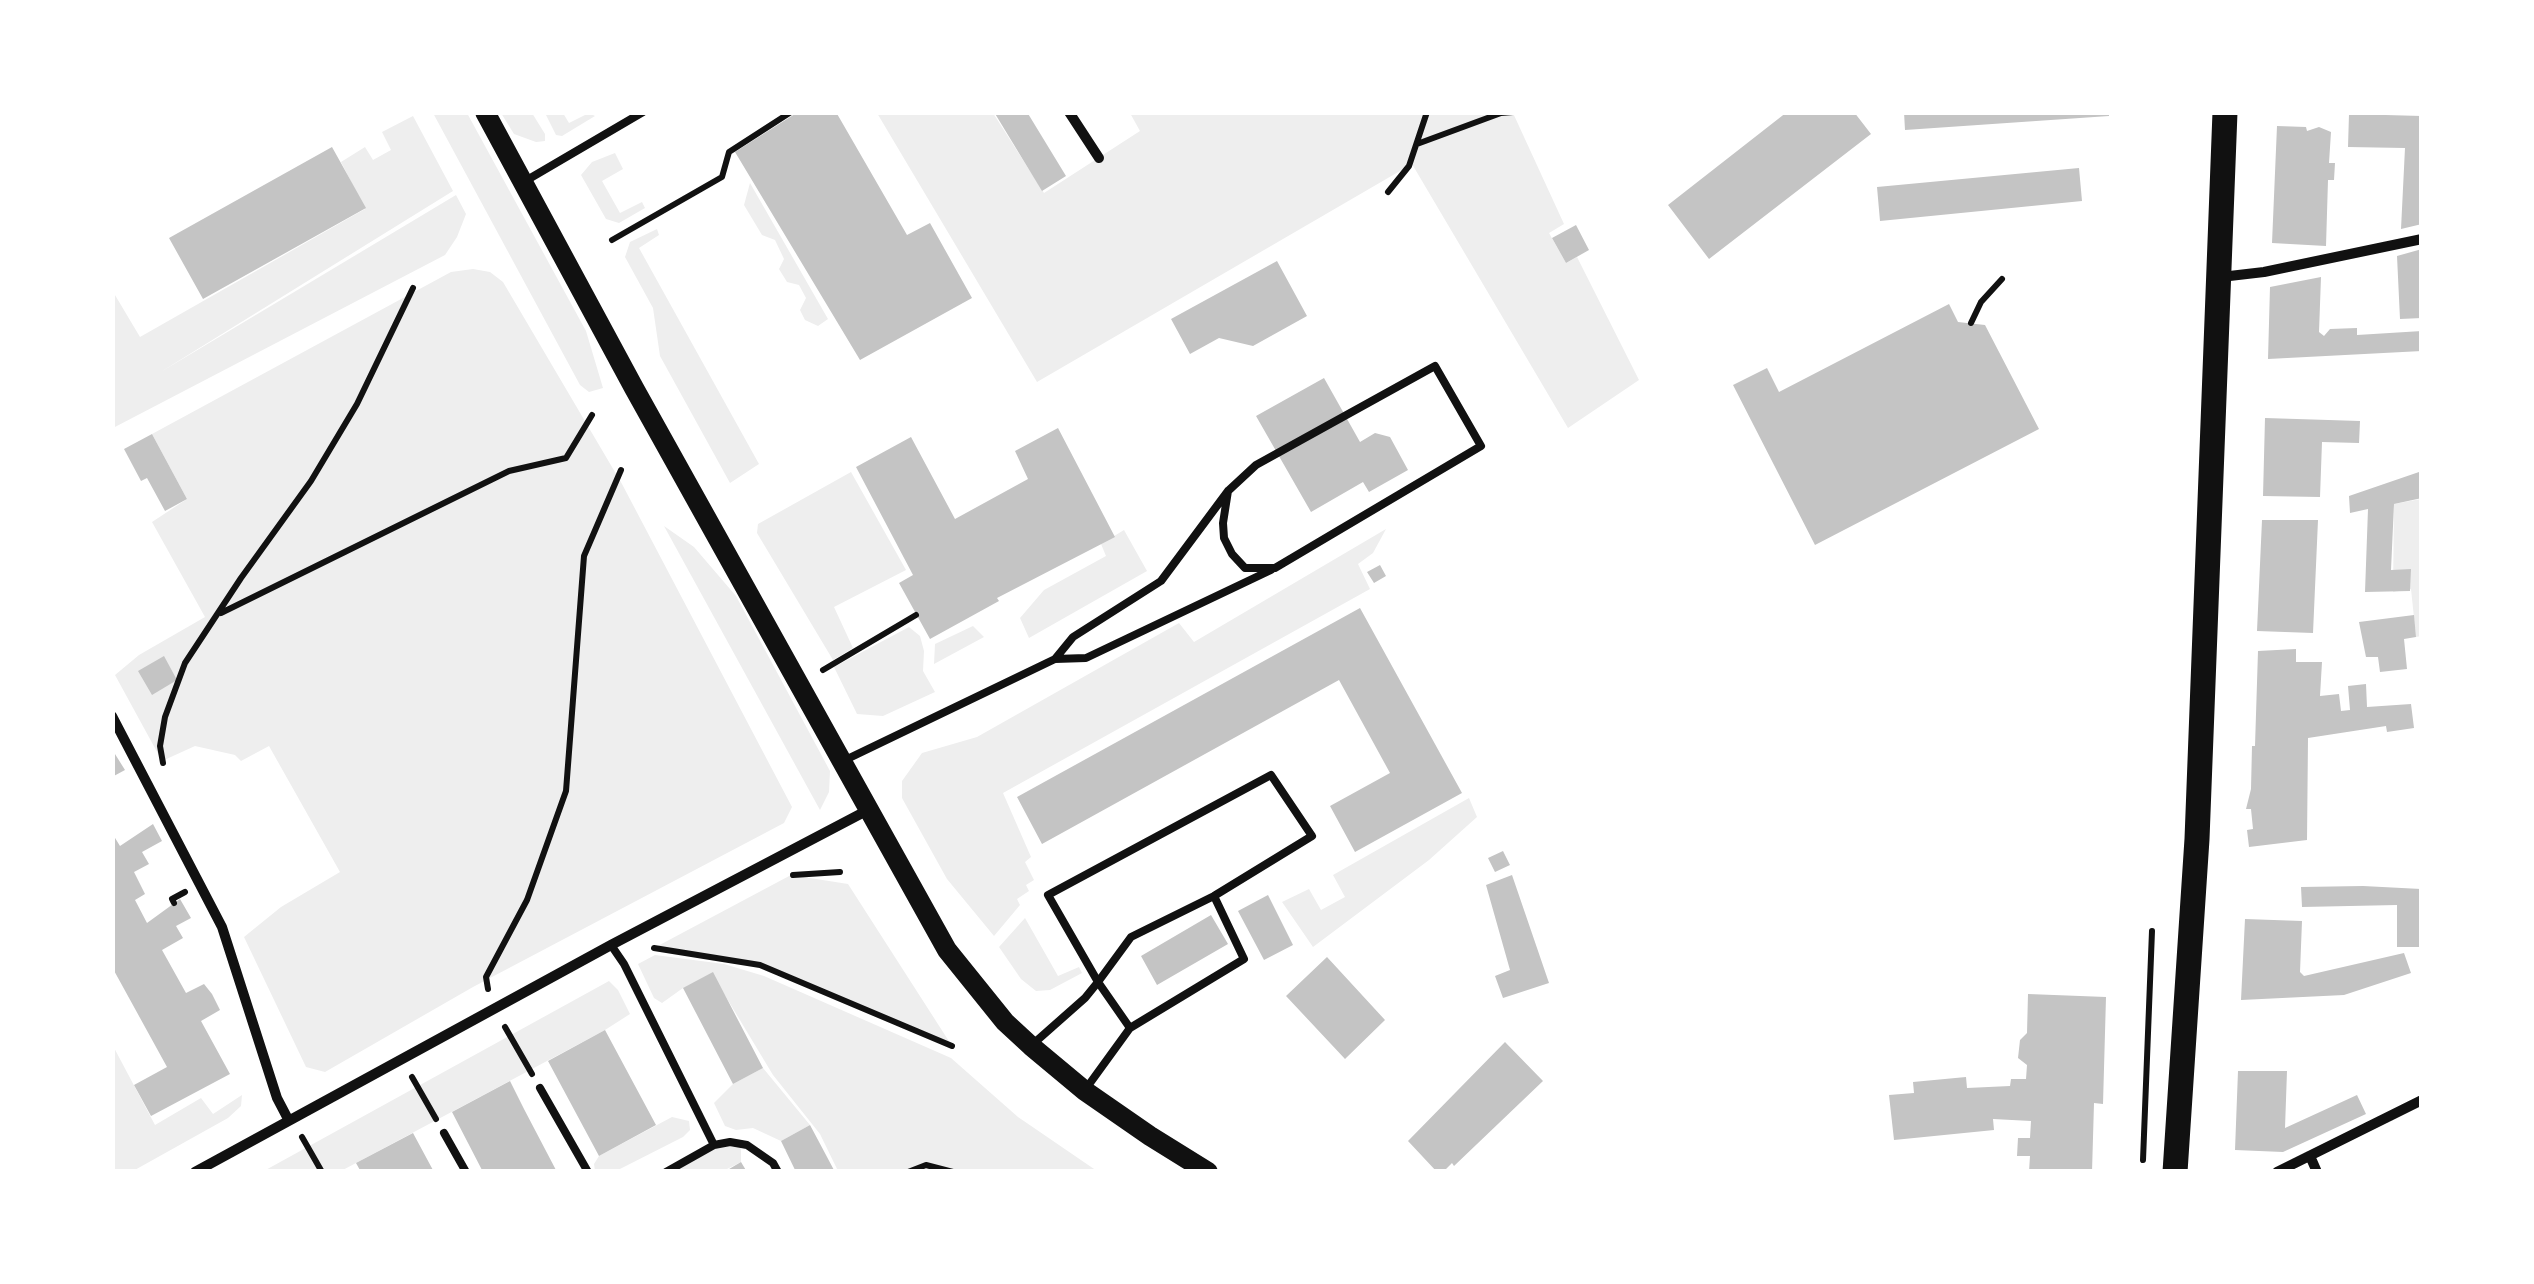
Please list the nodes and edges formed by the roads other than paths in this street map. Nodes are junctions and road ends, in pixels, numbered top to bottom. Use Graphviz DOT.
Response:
graph roads {
  1 [pos="485,112"];
  2 [pos="643,112"];
  3 [pos="1070,112"];
  4 [pos="2225,112"];
  5 [pos="1098,158"];
  6 [pos="523,182"];
  7 [pos="2422,240"];
  8 [pos="2219,277"];
  9 [pos="1228,491"];
  10 [pos="1275,568"];
  11 [pos="1055,660"];
  12 [pos="112,716"];
  13 [pos="842,761"];
  14 [pos="868,810"];
  15 [pos="1214,896"];
  16 [pos="611,945"];
  17 [pos="1098,982"];
  18 [pos="1130,1028"];
  19 [pos="1031,1046"];
  20 [pos="540,1088"];
  21 [pos="1085,1090"];
  22 [pos="2422,1100"];
  23 [pos="288,1120"];
  24 [pos="444,1133"];
  25 [pos="714,1145"];
  26 [pos="2310,1156"];
  27 [pos="195,1172"];
  28 [pos="466,1172"];
  29 [pos="588,1172"];
  30 [pos="666,1172"];
  31 [pos="778,1172"];
  32 [pos="1208,1172"];
  33 [pos="2175,1172"];
  34 [pos="2277,1172"];
  35 [pos="2317,1172"];
  1 -- 6 [label="main road"];
  2 -- 6 [label="lane"];
  3 -- 5 [label="street"];
  4 -- 8 [label="main road"];
  6 -- 13 [label="main road"];
  7 -- 8 [label="street"];
  8 -- 33 [label="main road"];
  9 -- 10 [label="lane"];
  9 -- 10 [label="lane"];
  9 -- 11 [label="lane"];
  10 -- 11 [label="lane"];
  11 -- 13 [label="lane"];
  12 -- 23 [label="street"];
  13 -- 14 [label="main road"];
  14 -- 16 [label="street"];
  14 -- 19 [label="main road"];
  15 -- 17 [label="lane"];
  15 -- 17 [label="lane"];
  15 -- 18 [label="lane"];
  16 -- 23 [label="street"];
  16 -- 25 [label="lane"];
  17 -- 18 [label="lane"];
  17 -- 19 [label="lane"];
  18 -- 21 [label="lane"];
  19 -- 21 [label="main road"];
  20 -- 29 [label="lane"];
  21 -- 32 [label="main road"];
  22 -- 26 [label="street"];
  23 -- 27 [label="street"];
  24 -- 28 [label="lane"];
  25 -- 30 [label="lane"];
  25 -- 31 [label="lane"];
  26 -- 34 [label="street"];
  26 -- 35 [label="street"];
}
